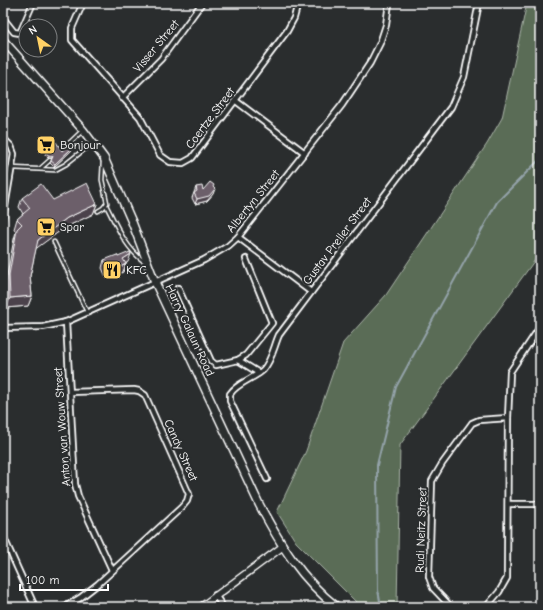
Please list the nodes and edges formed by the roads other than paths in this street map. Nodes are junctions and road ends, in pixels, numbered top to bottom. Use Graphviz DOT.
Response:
graph roads {
  1 [pos="33,3"];
  2 [pos="83,3"];
  3 [pos="202,3"];
  4 [pos="298,3"];
  5 [pos="389,3"];
  6 [pos="479,3"];
  7 [pos="3,18"];
  8 [pos="3,40"];
  9 [pos="3,46"];
  10 [pos="22,63"];
  11 [pos="122,98"];
  12 [pos="236,101"];
  13 [pos="83,130"];
  14 [pos="3,138"];
  15 [pos="93,142"];
  16 [pos="61,151"];
  17 [pos="304,153"];
  18 [pos="104,158"];
  19 [pos="50,160"];
  20 [pos="12,168"];
  21 [pos="40,168"];
  22 [pos="106,205"];
  23 [pos="98,210"];
  24 [pos="3,218"];
  25 [pos="238,238"];
  26 [pos="54,242"];
  27 [pos="246,258"];
  28 [pos="148,264"];
  29 [pos="155,282"];
  30 [pos="178,288"];
  31 [pos="310,292"];
  32 [pos="87,312"];
  33 [pos="66,322"];
  34 [pos="540,327"];
  35 [pos="3,328"];
  36 [pos="238,360"];
  37 [pos="259,373"];
  38 [pos="70,392"];
  39 [pos="508,418"];
  40 [pos="267,479"];
  41 [pos="508,504"];
  42 [pos="540,504"];
  43 [pos="3,536"];
  44 [pos="282,547"];
  45 [pos="112,570"];
  46 [pos="215,595"];
  47 [pos="35,607"];
  48 [pos="65,607"];
  49 [pos="201,607"];
  50 [pos="223,607"];
  51 [pos="337,607"];
  52 [pos="451,607"];
  53 [pos="486,607"];
  1 -- 7 [label="street"];
  2 -- 11 [label="street, Coertze Street"];
  3 -- 11 [label="street, Visser Street"];
  4 -- 12 [label="street, Coertze Street"];
  5 -- 17 [label="street, Albertyn Street"];
  6 -- 31 [label="street, Gustav Preller Street"];
  8 -- 10 [label="main road, Harry Galaun Road"];
  9 -- 10 [label="main road, Harry Galaun Road"];
  10 -- 13 [label="main road, Harry Galaun Road"];
  11 -- 12 [label="street, Coertze Street"];
  12 -- 17 [label="street"];
  13 -- 15 [label="main road, Harry Galaun Road"];
  13 -- 16 [label="lane"];
  14 -- 20 [label="street"];
  15 -- 18 [label="main road, Harry Galaun Road"];
  15 -- 21 [label="lane"];
  17 -- 25 [label="street, Albertyn Street"];
  18 -- 22 [label="lane"];
  18 -- 28 [label="main road, Harry Galaun Road"];
  19 -- 21 [label="lane"];
  20 -- 21 [label="lane"];
  20 -- 24 [label="street"];
  22 -- 23 [label="lane"];
  22 -- 28 [label="lane"];
  25 -- 29 [label="street, Albertyn Street"];
  25 -- 31 [label="street"];
  26 -- 32 [label="lane"];
  27 -- 36 [label="street"];
  28 -- 29 [label="main road, Harry Galaun Road"];
  29 -- 32 [label="street, Albertyn Street"];
  29 -- 44 [label="main road, Harry Galaun Road"];
  30 -- 36 [label="street"];
  31 -- 37 [label="street, Gustav Preller Street"];
  32 -- 33 [label="street, Albertyn Street"];
  33 -- 35 [label="street, Albertyn Street"];
  33 -- 38 [label="street, Anton van Wouw Street"];
  34 -- 39 [label="street"];
  36 -- 37 [label="street"];
  37 -- 40 [label="street, Gustav Preller Street"];
  38 -- 45 [label="street, Anton van Wouw Street"];
  38 -- 45 [label="street, Candy Street"];
  39 -- 41 [label="street"];
  39 -- 52 [label="street, Rudi Neitz Street"];
  41 -- 42 [label="street"];
  41 -- 53 [label="street"];
  43 -- 47 [label="street"];
  44 -- 46 [label="street"];
  44 -- 51 [label="main road, Harry Galaun Road"];
  45 -- 48 [label="street, Candy Street"];
  46 -- 49 [label="street"];
  46 -- 50 [label="street"];
}
